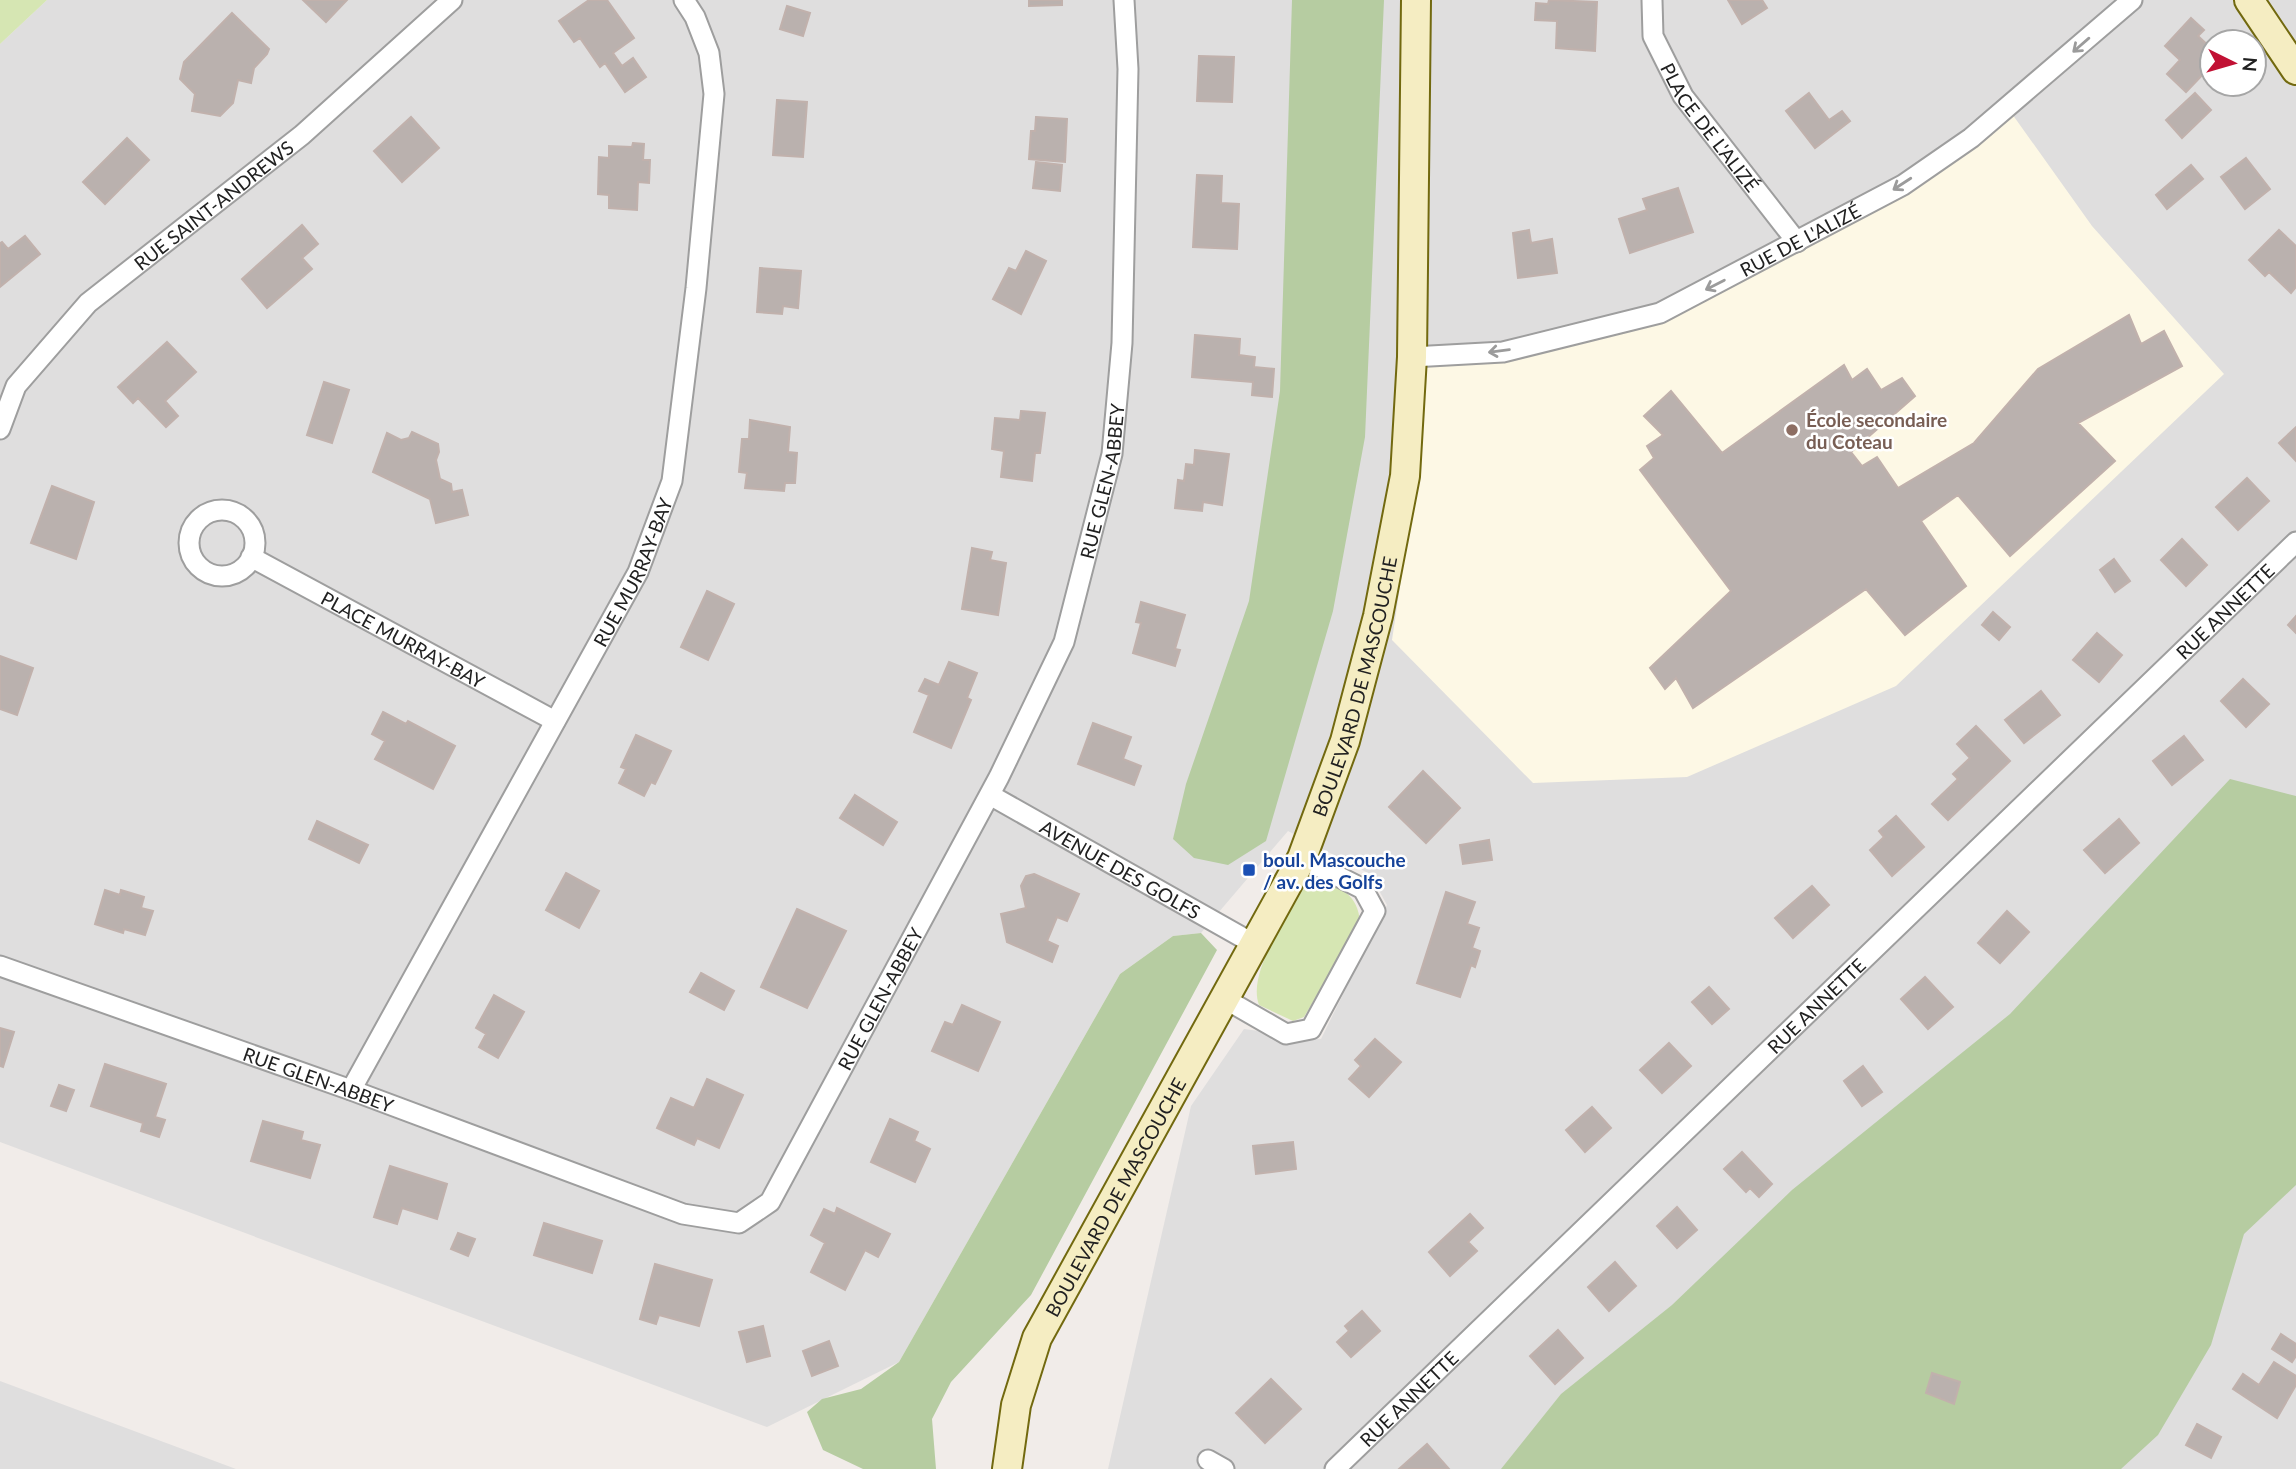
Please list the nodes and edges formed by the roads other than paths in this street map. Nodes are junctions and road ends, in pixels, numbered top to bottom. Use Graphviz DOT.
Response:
graph roads {
  1 [pos="452,0"];
  2 [pos="684,0"];
  3 [pos="1124,0"];
  4 [pos="1416,0"];
  5 [pos="1652,0"];
  6 [pos="2132,0"];
  7 [pos="2249,0"];
  8 [pos="2296,70"];
  9 [pos="1797,242"];
  10 [pos="1412,357"];
  11 [pos="0,429"];
  12 [pos="2296,542"];
  13 [pos="251,557"];
  14 [pos="555,721"];
  15 [pos="990,795"];
  16 [pos="1302,858"];
  17 [pos="1254,944"];
  18 [pos="0,966"];
  19 [pos="1225,999"];
  20 [pos="351,1090"];
  21 [pos="1007,1469"];
  22 [pos="1335,1469"];
  1 -- 11 [label="street, RUE SAINT-ANDREWS"];
  2 -- 14 [label="street, RUE MURRAY-BAY"];
  3 -- 15 [label="street, RUE GLEN-ABBEY"];
  4 -- 10 [label="street, BOULEVARD DE MASCOUCHE"];
  5 -- 9 [label="street, PLACE DE L'ALIZÉ"];
  6 -- 9 [label="street, RUE DE L'ALIZÉ, one-way"];
  7 -- 8 [label="street"];
  9 -- 10 [label="street, RUE DE L'ALIZÉ, one-way"];
  10 -- 16 [label="street, BOULEVARD DE MASCOUCHE"];
  12 -- 22 [label="street, RUE ANNETTE"];
  13 -- 14 [label="street, PLACE MURRAY-BAY"];
  14 -- 20 [label="street, RUE MURRAY-BAY"];
  15 -- 17 [label="street, AVENUE DES GOLFS"];
  15 -- 20 [label="street, RUE GLEN-ABBEY"];
  16 -- 17 [label="street, BOULEVARD DE MASCOUCHE"];
  16 -- 19 [label="street"];
  17 -- 19 [label="street, BOULEVARD DE MASCOUCHE"];
  18 -- 20 [label="street, RUE GLEN-ABBEY"];
  19 -- 21 [label="street, BOULEVARD DE MASCOUCHE"];
}
